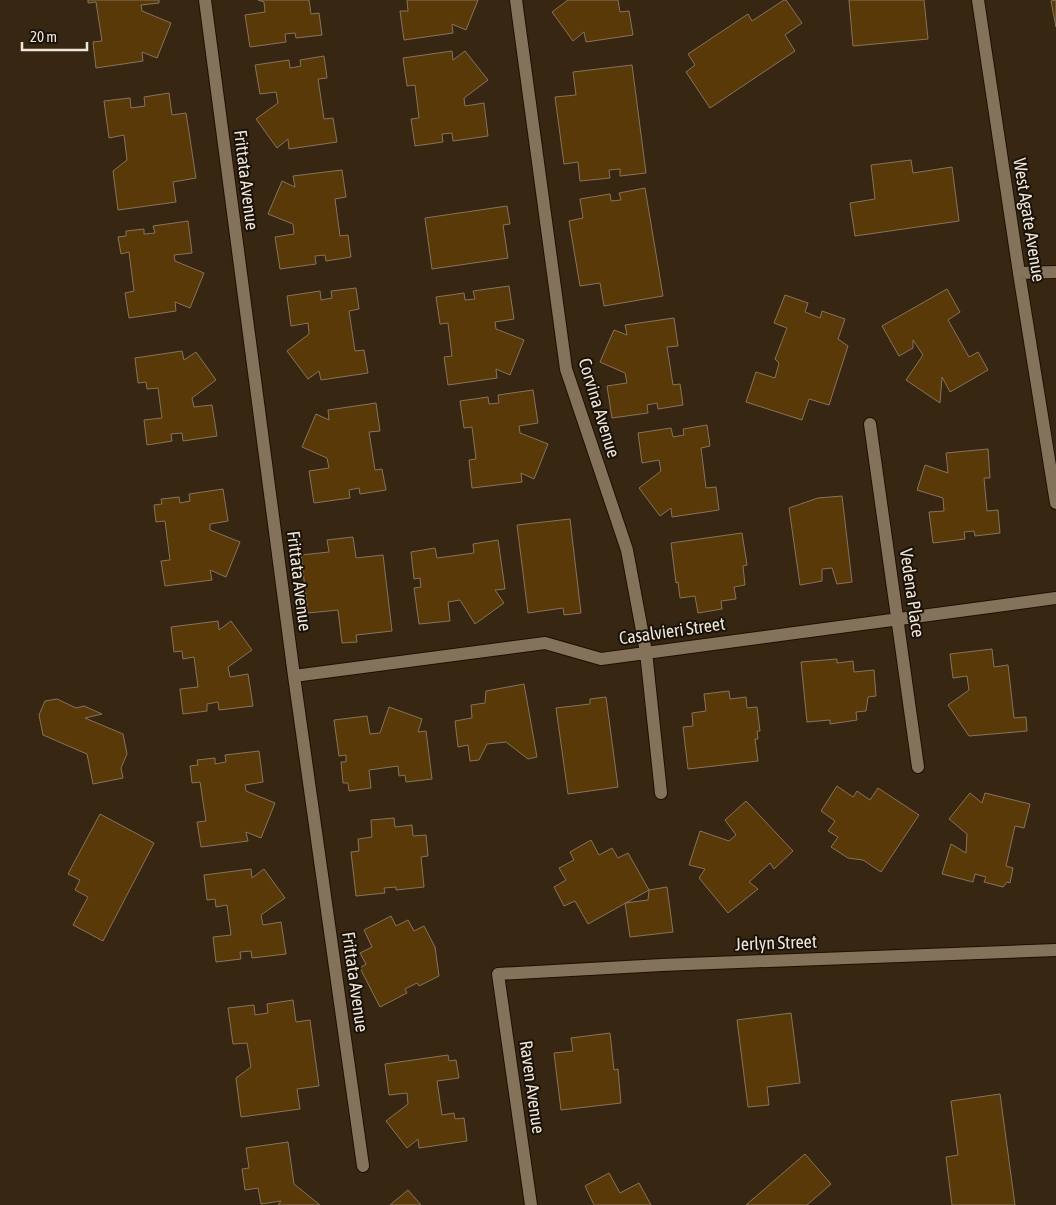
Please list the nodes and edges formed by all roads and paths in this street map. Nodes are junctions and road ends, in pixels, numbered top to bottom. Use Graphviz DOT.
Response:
graph roads {
  1 [pos="205,0"];
  2 [pos="516,0"];
  3 [pos="978,0"];
  4 [pos="1056,272"];
  5 [pos="1019,273"];
  6 [pos="870,424"];
  7 [pos="1056,503"];
  8 [pos="1056,598"];
  9 [pos="897,619"];
  10 [pos="646,652"];
  11 [pos="294,676"];
  12 [pos="918,767"];
  13 [pos="661,793"];
  14 [pos="1056,950"];
  15 [pos="498,974"];
  16 [pos="363,1166"];
  17 [pos="531,1205"];
  1 -- 11 [label="street, Frittata Avenue"];
  2 -- 10 [label="street, Corvina Avenue"];
  3 -- 5 [label="street, West Agate Avenue"];
  4 -- 5 [label="street"];
  5 -- 7 [label="street, West Agate Avenue"];
  6 -- 9 [label="street, Vedena Place"];
  8 -- 9 [label="street, Casalvieri Street"];
  9 -- 10 [label="street, Casalvieri Street"];
  9 -- 12 [label="street, Vedena Place"];
  10 -- 11 [label="street, Casalvieri Street"];
  10 -- 13 [label="street, Corvina Avenue"];
  11 -- 16 [label="street, Frittata Avenue"];
  14 -- 15 [label="street, Jerlyn Street"];
  15 -- 17 [label="street, Raven Avenue"];
}
